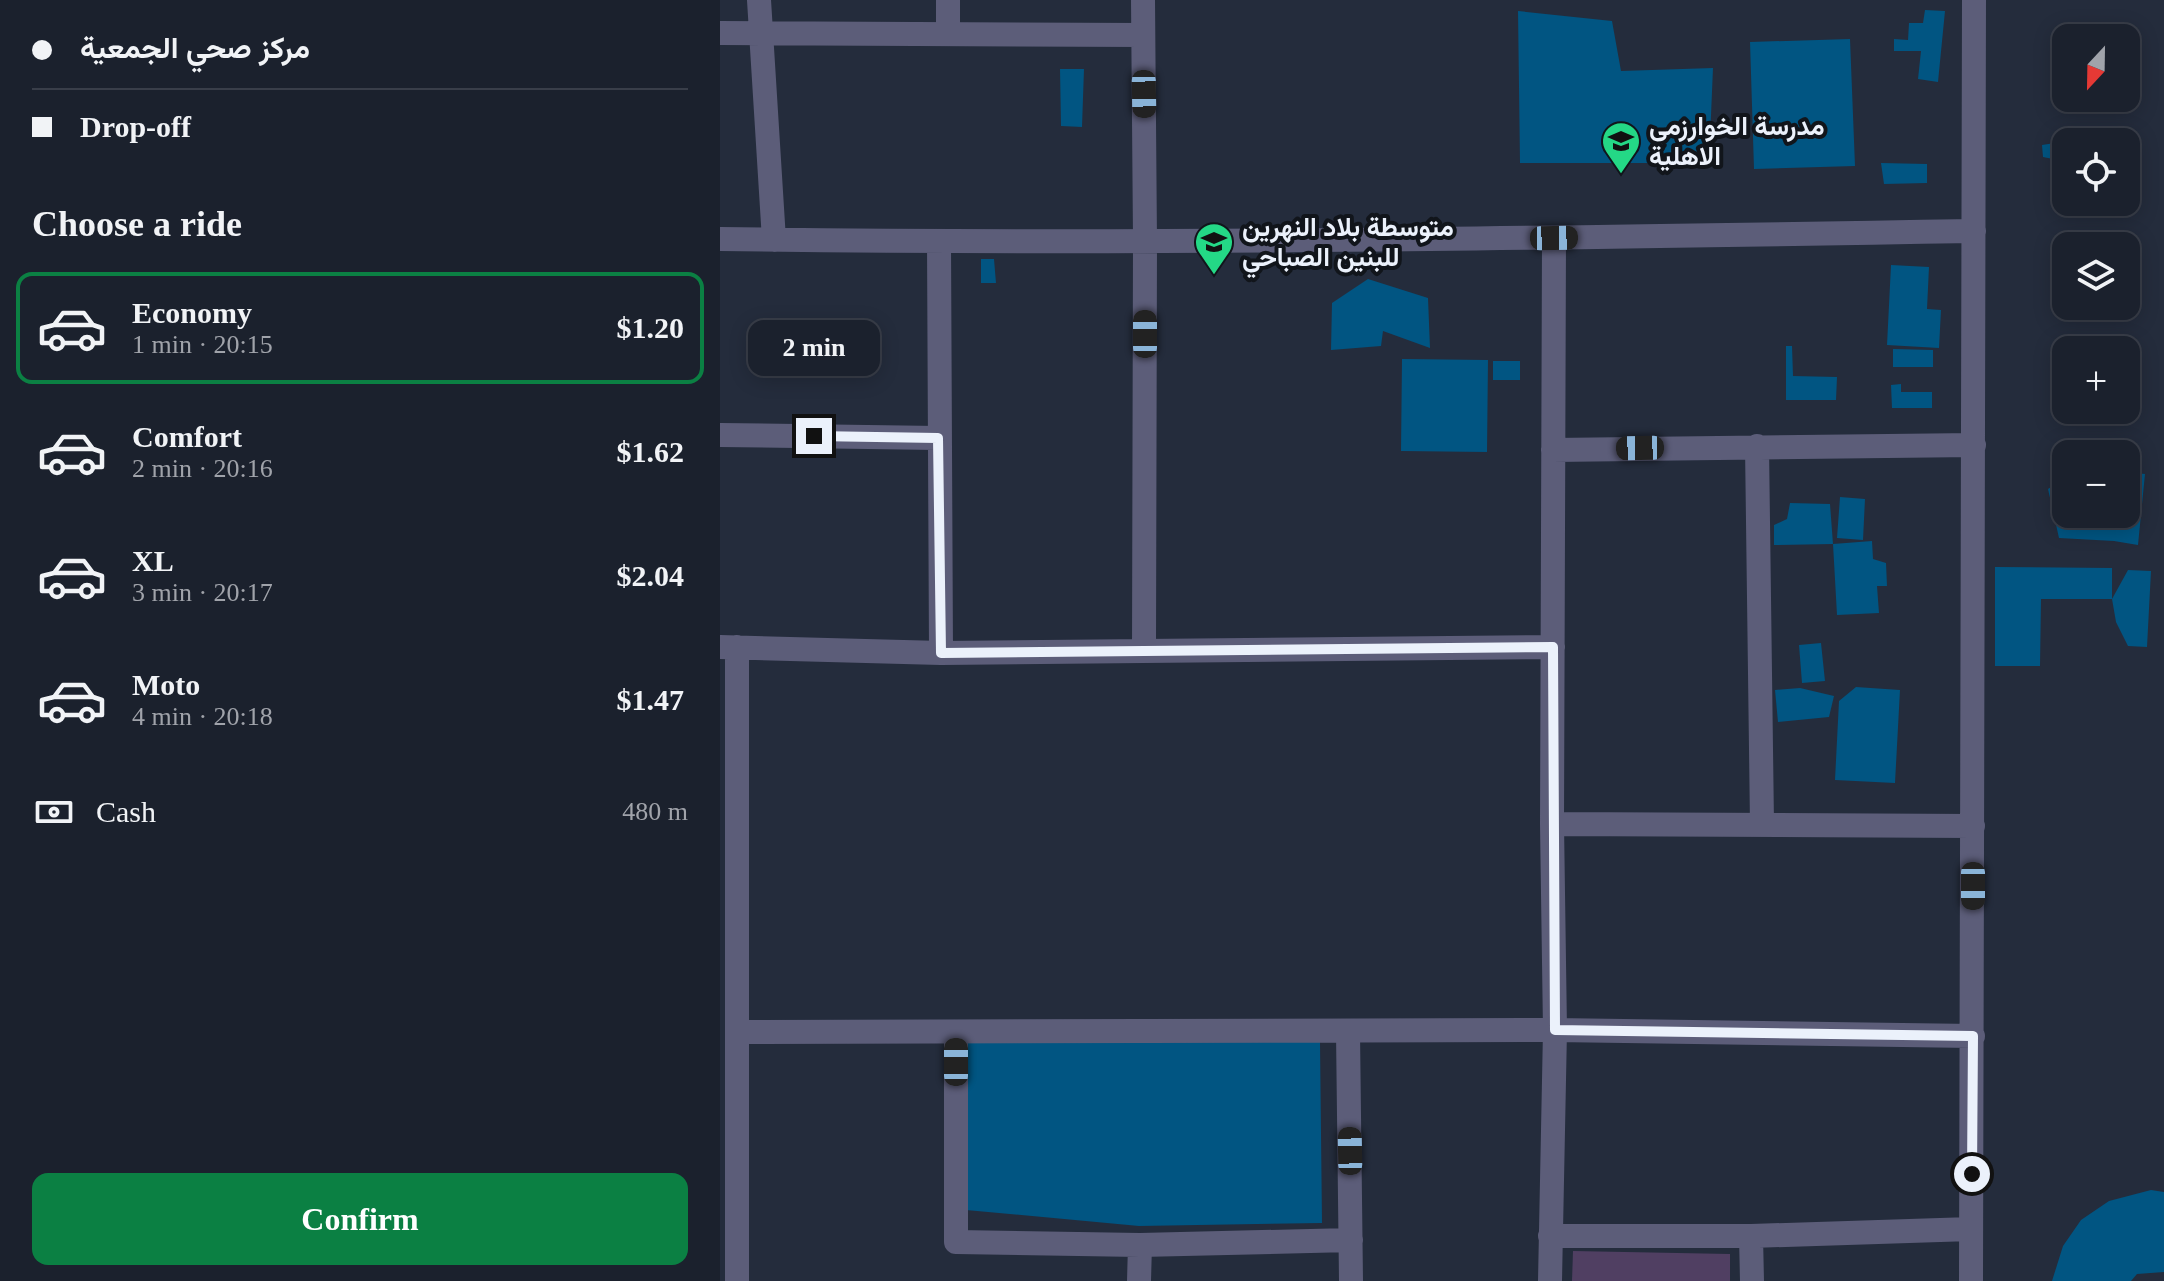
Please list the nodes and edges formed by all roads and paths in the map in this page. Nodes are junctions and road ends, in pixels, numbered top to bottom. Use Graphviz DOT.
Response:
graph roads {
  1 [pos="759,0"];
  2 [pos="948,0"];
  3 [pos="1143,0"];
  4 [pos="1974,0"];
  5 [pos="720,33"];
  6 [pos="948,33"];
  7 [pos="759,34"];
  8 [pos="1143,35"];
  9 [pos="1974,231"];
  10 [pos="1554,238"];
  11 [pos="720,239"];
  12 [pos="774,240"];
  13 [pos="1145,240"];
  14 [pos="939,242"];
  15 [pos="720,435"];
  16 [pos="938,438"];
  17 [pos="1974,445"];
  18 [pos="1757,446"];
  19 [pos="1553,450"];
  20 [pos="728,647"];
  21 [pos="1553,647"];
  22 [pos="1144,650"];
  23 [pos="941,653"];
  24 [pos="1552,824"];
  25 [pos="1762,824"];
  26 [pos="1973,826"];
  27 [pos="728,857"];
  28 [pos="1555,1030"];
  29 [pos="737,1032"];
  30 [pos="956,1032"];
  31 [pos="1348,1032"];
  32 [pos="1973,1036"];
  33 [pos="1971,1229"];
  34 [pos="728,1236"];
  35 [pos="1550,1236"];
  36 [pos="1751,1236"];
  37 [pos="1351,1240"];
  38 [pos="1140,1245"];
  39 [pos="737,1281"];
  40 [pos="1139,1281"];
  41 [pos="1351,1281"];
  42 [pos="1550,1281"];
  43 [pos="1752,1281"];
  44 [pos="1971,1281"];
  1 -- 7 [label="street"];
  2 -- 6 [label="street"];
  3 -- 8 [label="street"];
  4 -- 9 [label="street"];
  5 -- 7 [label="street"];
  6 -- 7 [label="street"];
  6 -- 8 [label="street"];
  7 -- 12 [label="street"];
  8 -- 13 [label="street"];
  9 -- 10 [label="street"];
  9 -- 17 [label="street"];
  10 -- 13 [label="street"];
  10 -- 19 [label="street"];
  11 -- 12 [label="street"];
  12 -- 14 [label="street"];
  13 -- 14 [label="street"];
  13 -- 22 [label="street"];
  14 -- 16 [label="street"];
  15 -- 16 [label="street"];
  16 -- 23 [label="street"];
  17 -- 18 [label="street"];
  17 -- 26 [label="street"];
  18 -- 19 [label="street"];
  18 -- 25 [label="street"];
  19 -- 21 [label="street"];
  20 -- 23 [label="street"];
  20 -- 27 [label="street"];
  21 -- 22 [label="street"];
  21 -- 24 [label="street"];
  22 -- 23 [label="street"];
  24 -- 25 [label="street"];
  24 -- 28 [label="street"];
  25 -- 26 [label="street"];
  26 -- 32 [label="street"];
  27 -- 29 [label="street"];
  28 -- 31 [label="street"];
  28 -- 32 [label="street"];
  28 -- 35 [label="street"];
  29 -- 30 [label="street"];
  29 -- 34 [label="street"];
  30 -- 31 [label="street"];
  30 -- 38 [label="street"];
  31 -- 37 [label="street"];
  32 -- 33 [label="street"];
  33 -- 36 [label="street"];
  33 -- 44 [label="street"];
  34 -- 39 [label="street"];
  35 -- 36 [label="street"];
  35 -- 42 [label="street"];
  36 -- 43 [label="street"];
  37 -- 38 [label="street"];
  37 -- 41 [label="street"];
  38 -- 40 [label="street"];
}
